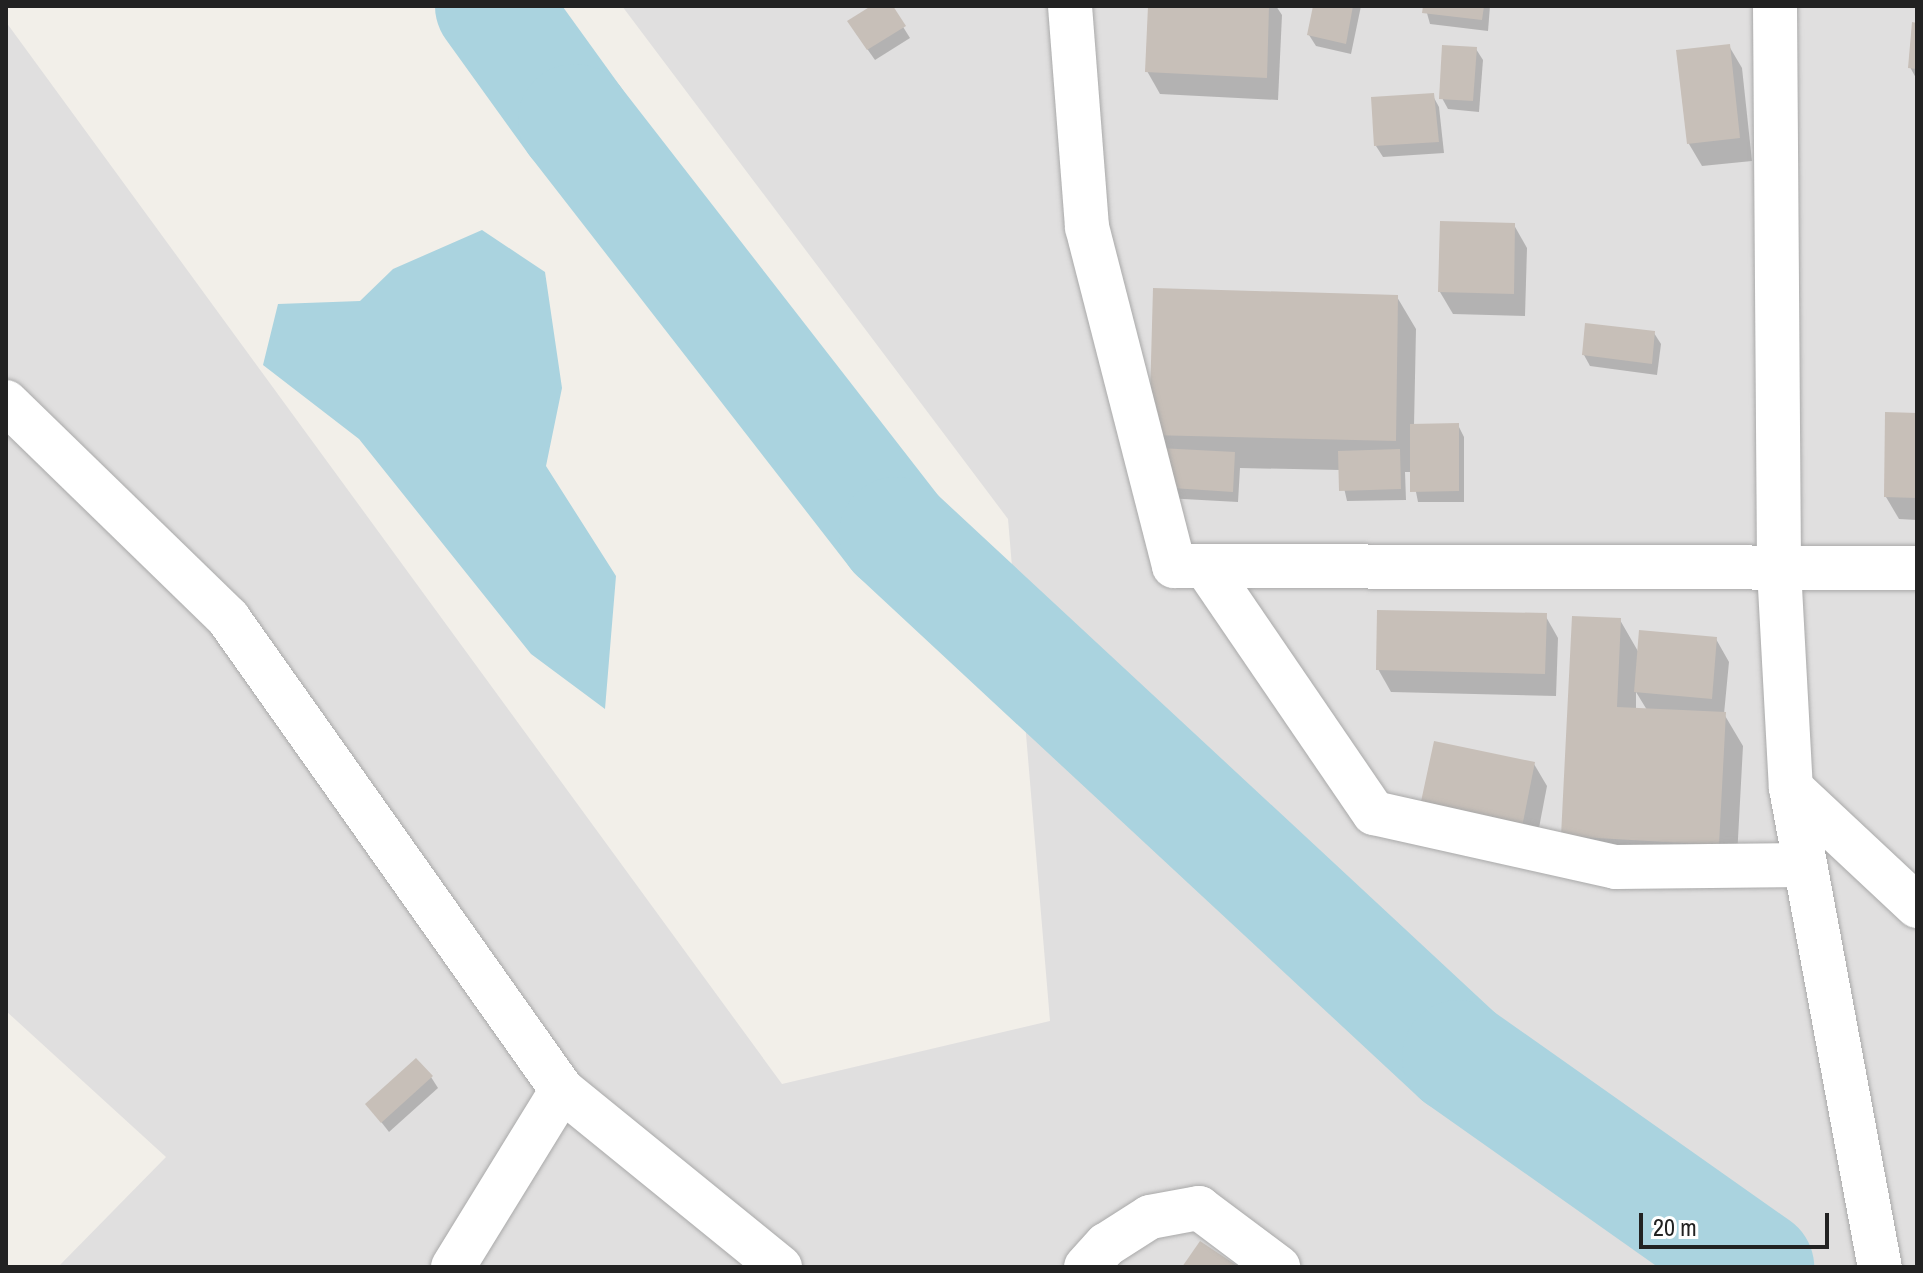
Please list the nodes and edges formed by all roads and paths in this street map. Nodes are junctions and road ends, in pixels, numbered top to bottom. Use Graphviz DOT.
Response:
graph roads {
  1 [pos="1070,6"];
  2 [pos="1775,6"];
  3 [pos="6,402"];
  4 [pos="1206,567"];
  5 [pos="1917,568"];
  6 [pos="1779,569"];
  7 [pos="1791,788"];
  8 [pos="1805,865"];
  9 [pos="1917,906"];
  10 [pos="562,1090"];
  11 [pos="453,1267"];
  12 [pos="780,1267"];
  13 [pos="1086,1267"];
  14 [pos="1278,1267"];
  15 [pos="1880,1267"];
  1 -- 4 [label="street"];
  2 -- 6 [label="street"];
  3 -- 10 [label="street"];
  4 -- 6 [label="street"];
  4 -- 8 [label="street"];
  5 -- 6 [label="street"];
  6 -- 7 [label="street"];
  7 -- 8 [label="street"];
  7 -- 9 [label="street"];
  8 -- 15 [label="street"];
  10 -- 11 [label="street"];
  10 -- 12 [label="street"];
  13 -- 14 [label="street"];
}
